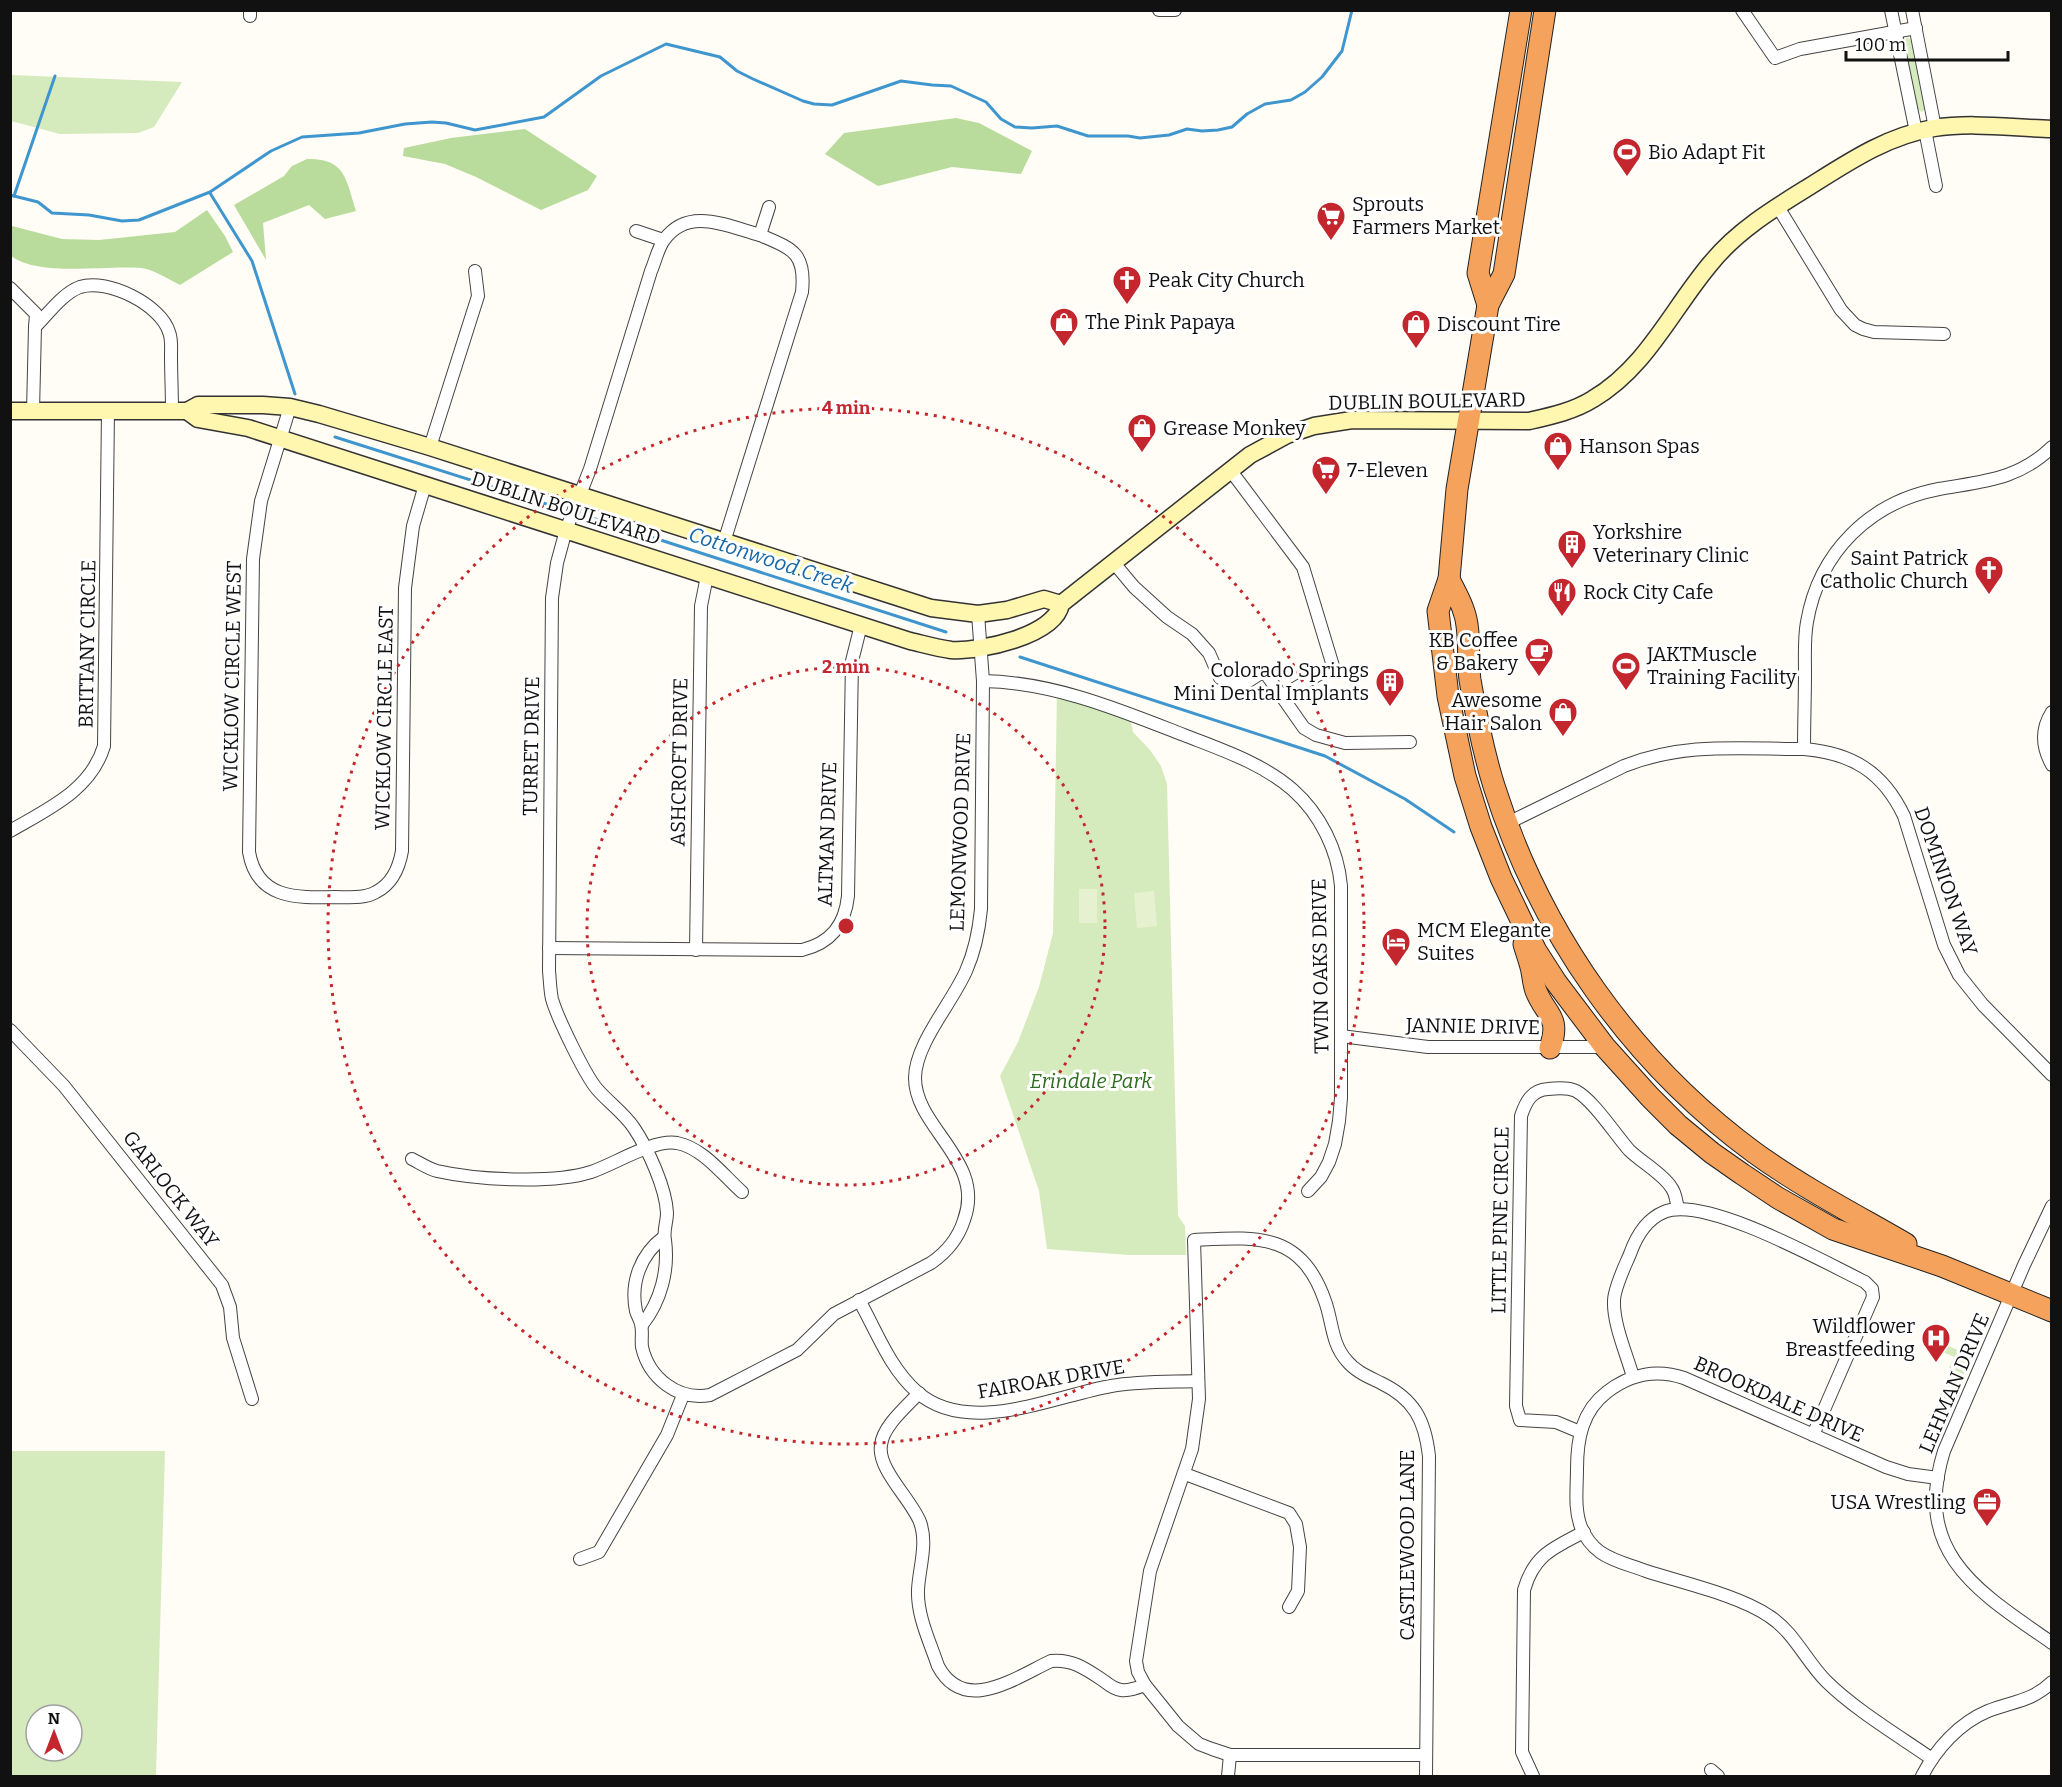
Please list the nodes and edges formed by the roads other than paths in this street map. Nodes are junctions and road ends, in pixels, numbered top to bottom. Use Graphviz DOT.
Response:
graph roads {
  1 [pos="1159,10"];
  2 [pos="1175,10"];
  3 [pos="1521,10"];
  4 [pos="1545,10"];
  5 [pos="1742,10"];
  6 [pos="1891,10"];
  7 [pos="1912,10"];
  8 [pos="1916,28"];
  9 [pos="1895,32"];
  10 [pos="2052,129"];
  11 [pos="1925,130"];
  12 [pos="1936,186"];
  13 [pos="769,207"];
  14 [pos="1778,207"];
  15 [pos="636,231"];
  16 [pos="760,235"];
  17 [pos="663,240"];
  18 [pos="475,271"];
  19 [pos="10,288"];
  20 [pos="1488,305"];
  21 [pos="1855,325"];
  22 [pos="35,327"];
  23 [pos="1944,334"];
  24 [pos="1848,336"];
  25 [pos="290,407"];
  26 [pos="10,411"];
  27 [pos="33,411"];
  28 [pos="108,411"];
  29 [pos="179,411"];
  30 [pos="1468,421"];
  31 [pos="280,439"];
  32 [pos="430,447"];
  33 [pos="2052,447"];
  34 [pos="1231,471"];
  35 [pos="425,485"];
  36 [pos="580,495"];
  37 [pos="566,530"];
  38 [pos="724,542"];
  39 [pos="1114,562"];
  40 [pos="707,576"];
  41 [pos="1449,579"];
  42 [pos="1061,604"];
  43 [pos="978,614"];
  44 [pos="861,626"];
  45 [pos="981,649"];
  46 [pos="983,681"];
  47 [pos="1282,696"];
  48 [pos="2052,712"];
  49 [pos="1410,742"];
  50 [pos="1804,749"];
  51 [pos="2052,765"];
  52 [pos="1506,824"];
  53 [pos="10,831"];
  54 [pos="1501,878"];
  55 [pos="324,898"];
  56 [pos="549,948"];
  57 [pos="696,950"];
  58 [pos="10,1030"];
  59 [pos="1341,1036"];
  60 [pos="1633,1040"];
  61 [pos="1605,1047"];
  62 [pos="1550,1048"];
  63 [pos="2052,1075"];
  64 [pos="646,1149"];
  65 [pos="412,1160"];
  66 [pos="1308,1191"];
  67 [pos="742,1192"];
  68 [pos="2052,1206"];
  69 [pos="1678,1209"];
  70 [pos="664,1237"];
  71 [pos="1942,1266"];
  72 [pos="2012,1294"];
  73 [pos="859,1300"];
  74 [pos="2052,1311"];
  75 [pos="642,1325"];
  76 [pos="1633,1377"];
  77 [pos="1198,1381"];
  78 [pos="919,1393"];
  79 [pos="683,1395"];
  80 [pos="252,1399"];
  81 [pos="1580,1432"];
  82 [pos="1813,1435"];
  83 [pos="1185,1474"];
  84 [pos="1938,1478"];
  85 [pos="1584,1532"];
  86 [pos="580,1559"];
  87 [pos="1289,1607"];
  88 [pos="2052,1643"];
  89 [pos="2052,1682"];
  90 [pos="1144,1685"];
  91 [pos="1230,1755"];
  92 [pos="1426,1755"];
  93 [pos="1932,1759"];
  94 [pos="1228,1776"];
  95 [pos="1426,1776"];
  96 [pos="1533,1776"];
  97 [pos="1922,1776"];
  1 -- 2 [label="street"];
  3 -- 20 [label="highway"];
  4 -- 20 [label="highway"];
  5 -- 9 [label="street"];
  6 -- 9 [label="street"];
  7 -- 8 [label="street"];
  8 -- 9 [label="street"];
  8 -- 11 [label="street"];
  9 -- 11 [label="street"];
  10 -- 11 [label="main road, DUBLIN BOULEVARD"];
  11 -- 12 [label="street"];
  11 -- 14 [label="main road, DUBLIN BOULEVARD"];
  13 -- 16 [label="street"];
  14 -- 21 [label="street"];
  14 -- 30 [label="main road, DUBLIN BOULEVARD"];
  15 -- 17 [label="street"];
  16 -- 17 [label="street"];
  16 -- 38 [label="street"];
  17 -- 36 [label="street, TURRET DRIVE"];
  18 -- 32 [label="street"];
  19 -- 22 [label="street"];
  20 -- 30 [label="highway"];
  21 -- 23 [label="street"];
  21 -- 24 [label="street"];
  22 -- 27 [label="street"];
  22 -- 29 [label="street"];
  25 -- 29 [label="main road, DUBLIN BOULEVARD"];
  25 -- 31 [label="street, WICKLOW CIRCLE WEST"];
  25 -- 32 [label="main road, DUBLIN BOULEVARD"];
  26 -- 27 [label="main road, DUBLIN BOULEVARD"];
  27 -- 28 [label="main road, DUBLIN BOULEVARD"];
  28 -- 29 [label="main road, DUBLIN BOULEVARD"];
  28 -- 53 [label="street, BRITTANY CIRCLE"];
  29 -- 31 [label="main road, DUBLIN BOULEVARD"];
  30 -- 34 [label="main road, DUBLIN BOULEVARD"];
  30 -- 41 [label="highway"];
  31 -- 35 [label="main road, DUBLIN BOULEVARD"];
  31 -- 55 [label="street, WICKLOW CIRCLE WEST"];
  32 -- 36 [label="main road, DUBLIN BOULEVARD"];
  33 -- 50 [label="street"];
  34 -- 39 [label="main road, DUBLIN BOULEVARD"];
  34 -- 47 [label="street"];
  35 -- 37 [label="main road, DUBLIN BOULEVARD"];
  35 -- 55 [label="street, WICKLOW CIRCLE EAST"];
  36 -- 37 [label="street, TURRET DRIVE"];
  36 -- 38 [label="main road, DUBLIN BOULEVARD"];
  37 -- 40 [label="main road, DUBLIN BOULEVARD"];
  37 -- 56 [label="street, TURRET DRIVE"];
  38 -- 43 [label="main road, DUBLIN BOULEVARD"];
  39 -- 42 [label="main road, DUBLIN BOULEVARD"];
  39 -- 47 [label="street"];
  40 -- 44 [label="main road, DUBLIN BOULEVARD"];
  40 -- 57 [label="street, ASHCROFT DRIVE"];
  41 -- 52 [label="highway"];
  41 -- 54 [label="highway"];
  42 -- 43 [label="main road, DUBLIN BOULEVARD"];
  42 -- 45 [label="main road, DUBLIN BOULEVARD"];
  43 -- 45 [label="street, LEMONWOOD DRIVE"];
  44 -- 45 [label="main road, DUBLIN BOULEVARD"];
  44 -- 57 [label="street, ALTMAN DRIVE"];
  45 -- 46 [label="street, LEMONWOOD DRIVE"];
  46 -- 59 [label="street, TWIN OAKS DRIVE"];
  46 -- 73 [label="street, LEMONWOOD DRIVE"];
  47 -- 49 [label="street"];
  48 -- 51 [label="street"];
  50 -- 52 [label="street, DOMINION WAY"];
  50 -- 63 [label="street, DOMINION WAY"];
  52 -- 60 [label="highway"];
  54 -- 61 [label="highway"];
  54 -- 62 [label="highway"];
  56 -- 57 [label="street, ALTMAN DRIVE"];
  56 -- 64 [label="street, TURRET DRIVE"];
  58 -- 80 [label="street, GARLOCK WAY"];
  59 -- 62 [label="street, JANNIE DRIVE"];
  59 -- 66 [label="street, TWIN OAKS DRIVE"];
  60 -- 61 [label="highway"];
  60 -- 71 [label="highway"];
  61 -- 62 [label="street, JANNIE DRIVE"];
  61 -- 71 [label="highway"];
  64 -- 65 [label="street"];
  64 -- 67 [label="street"];
  64 -- 70 [label="street, TURRET DRIVE"];
  68 -- 72 [label="street, LEHMAN DRIVE"];
  69 -- 76 [label="street"];
  69 -- 81 [label="street, LITTLE PINE CIRCLE"];
  69 -- 82 [label="street"];
  70 -- 75 [label="street, TURRET DRIVE"];
  70 -- 75 [label="street"];
  71 -- 72 [label="highway"];
  72 -- 74 [label="highway"];
  72 -- 84 [label="street, LEHMAN DRIVE"];
  73 -- 78 [label="street, FAIROAK DRIVE"];
  73 -- 79 [label="street, LEMONWOOD DRIVE"];
  75 -- 79 [label="street"];
  76 -- 81 [label="street, BROOKDALE DRIVE"];
  76 -- 82 [label="street, BROOKDALE DRIVE"];
  77 -- 78 [label="street, FAIROAK DRIVE"];
  77 -- 83 [label="street"];
  77 -- 92 [label="street, CASTLEWOOD LANE"];
  78 -- 90 [label="street"];
  79 -- 86 [label="street"];
  81 -- 85 [label="street, BROOKDALE DRIVE"];
  82 -- 84 [label="street, BROOKDALE DRIVE"];
  83 -- 87 [label="street"];
  83 -- 90 [label="street"];
  84 -- 88 [label="street, LEHMAN DRIVE"];
  85 -- 93 [label="street, BROOKDALE DRIVE"];
  85 -- 96 [label="street"];
  89 -- 93 [label="street"];
  90 -- 91 [label="street"];
  91 -- 92 [label="street"];
  91 -- 94 [label="street"];
  92 -- 95 [label="street, CASTLEWOOD LANE"];
  93 -- 97 [label="street"];
}
